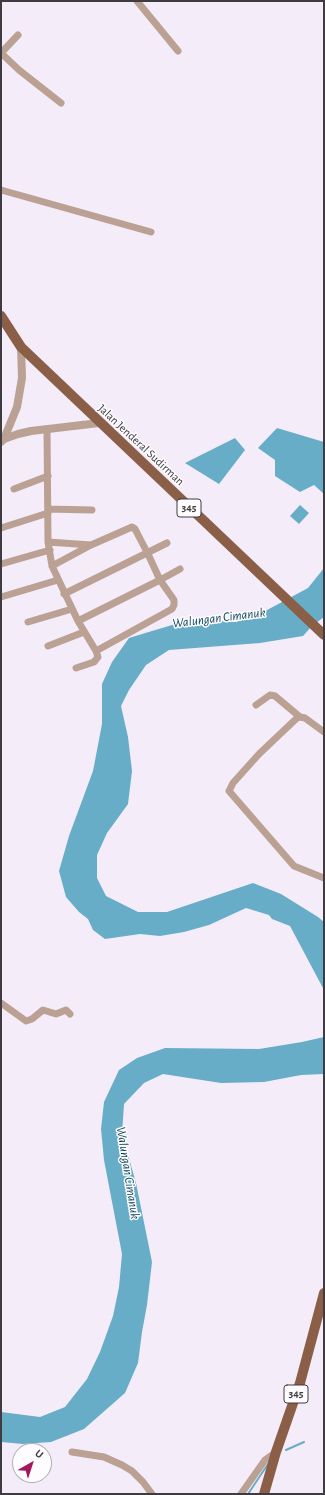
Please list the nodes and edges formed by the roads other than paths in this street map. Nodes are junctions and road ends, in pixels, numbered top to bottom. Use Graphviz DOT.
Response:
graph roads {
  1 [pos="137,1"];
  2 [pos="18,35"];
  3 [pos="178,51"];
  4 [pos="1,53"];
  5 [pos="61,103"];
  6 [pos="1,190"];
  7 [pos="151,232"];
  8 [pos="1,316"];
  9 [pos="20,347"];
  10 [pos="99,423"];
  11 [pos="47,430"];
  12 [pos="2,441"];
  13 [pos="48,476"];
  14 [pos="14,489"];
  15 [pos="92,510"];
  16 [pos="48,511"];
  17 [pos="1,528"];
  18 [pos="48,542"];
  19 [pos="167,543"];
  20 [pos="92,546"];
  21 [pos="50,550"];
  22 [pos="148,554"];
  23 [pos="1,564"];
  24 [pos="52,566"];
  25 [pos="180,569"];
  26 [pos="58,580"];
  27 [pos="160,580"];
  28 [pos="64,594"];
  29 [pos="1,597"];
  30 [pos="72,609"];
  31 [pos="78,621"];
  32 [pos="28,622"];
  33 [pos="84,632"];
  34 [pos="321,633"];
  35 [pos="48,646"];
  36 [pos="96,651"];
  37 [pos="76,668"];
  38 [pos="256,705"];
  39 [pos="300,717"];
  40 [pos="324,732"];
  41 [pos="324,878"];
  42 [pos="1,1003"];
  43 [pos="70,1014"];
  44 [pos="323,1298"];
  45 [pos="72,1452"];
  46 [pos="276,1452"];
  47 [pos="152,1494"];
  48 [pos="241,1494"];
  49 [pos="264,1494"];
  1 -- 3 [label="street"];
  2 -- 4 [label="street"];
  4 -- 5 [label="street"];
  6 -- 7 [label="street"];
  8 -- 9 [label="main road, Jalan Jenderal Sudirman / 345"];
  9 -- 10 [label="main road, Jalan Jenderal Sudirman / 345"];
  9 -- 12 [label="street"];
  10 -- 11 [label="street"];
  10 -- 34 [label="main road, Jalan Jenderal Sudirman / 345"];
  11 -- 12 [label="street"];
  11 -- 13 [label="street"];
  13 -- 14 [label="street"];
  13 -- 16 [label="street"];
  15 -- 16 [label="street"];
  16 -- 17 [label="street"];
  16 -- 18 [label="street"];
  18 -- 20 [label="street"];
  18 -- 21 [label="street"];
  19 -- 22 [label="street"];
  20 -- 22 [label="street"];
  20 -- 24 [label="street"];
  21 -- 23 [label="street"];
  21 -- 24 [label="street"];
  22 -- 27 [label="street"];
  22 -- 28 [label="street"];
  24 -- 26 [label="street"];
  25 -- 27 [label="street"];
  26 -- 28 [label="street"];
  26 -- 29 [label="street"];
  27 -- 31 [label="street"];
  27 -- 36 [label="street"];
  28 -- 30 [label="street"];
  30 -- 31 [label="street"];
  30 -- 32 [label="street"];
  31 -- 33 [label="street"];
  33 -- 35 [label="street"];
  33 -- 36 [label="street"];
  36 -- 37 [label="street"];
  38 -- 39 [label="street"];
  39 -- 40 [label="street"];
  39 -- 41 [label="street"];
  42 -- 43 [label="street"];
  44 -- 46 [label="main road, 345"];
  45 -- 47 [label="street"];
  46 -- 48 [label="street"];
  46 -- 49 [label="main road, 345"];
}
